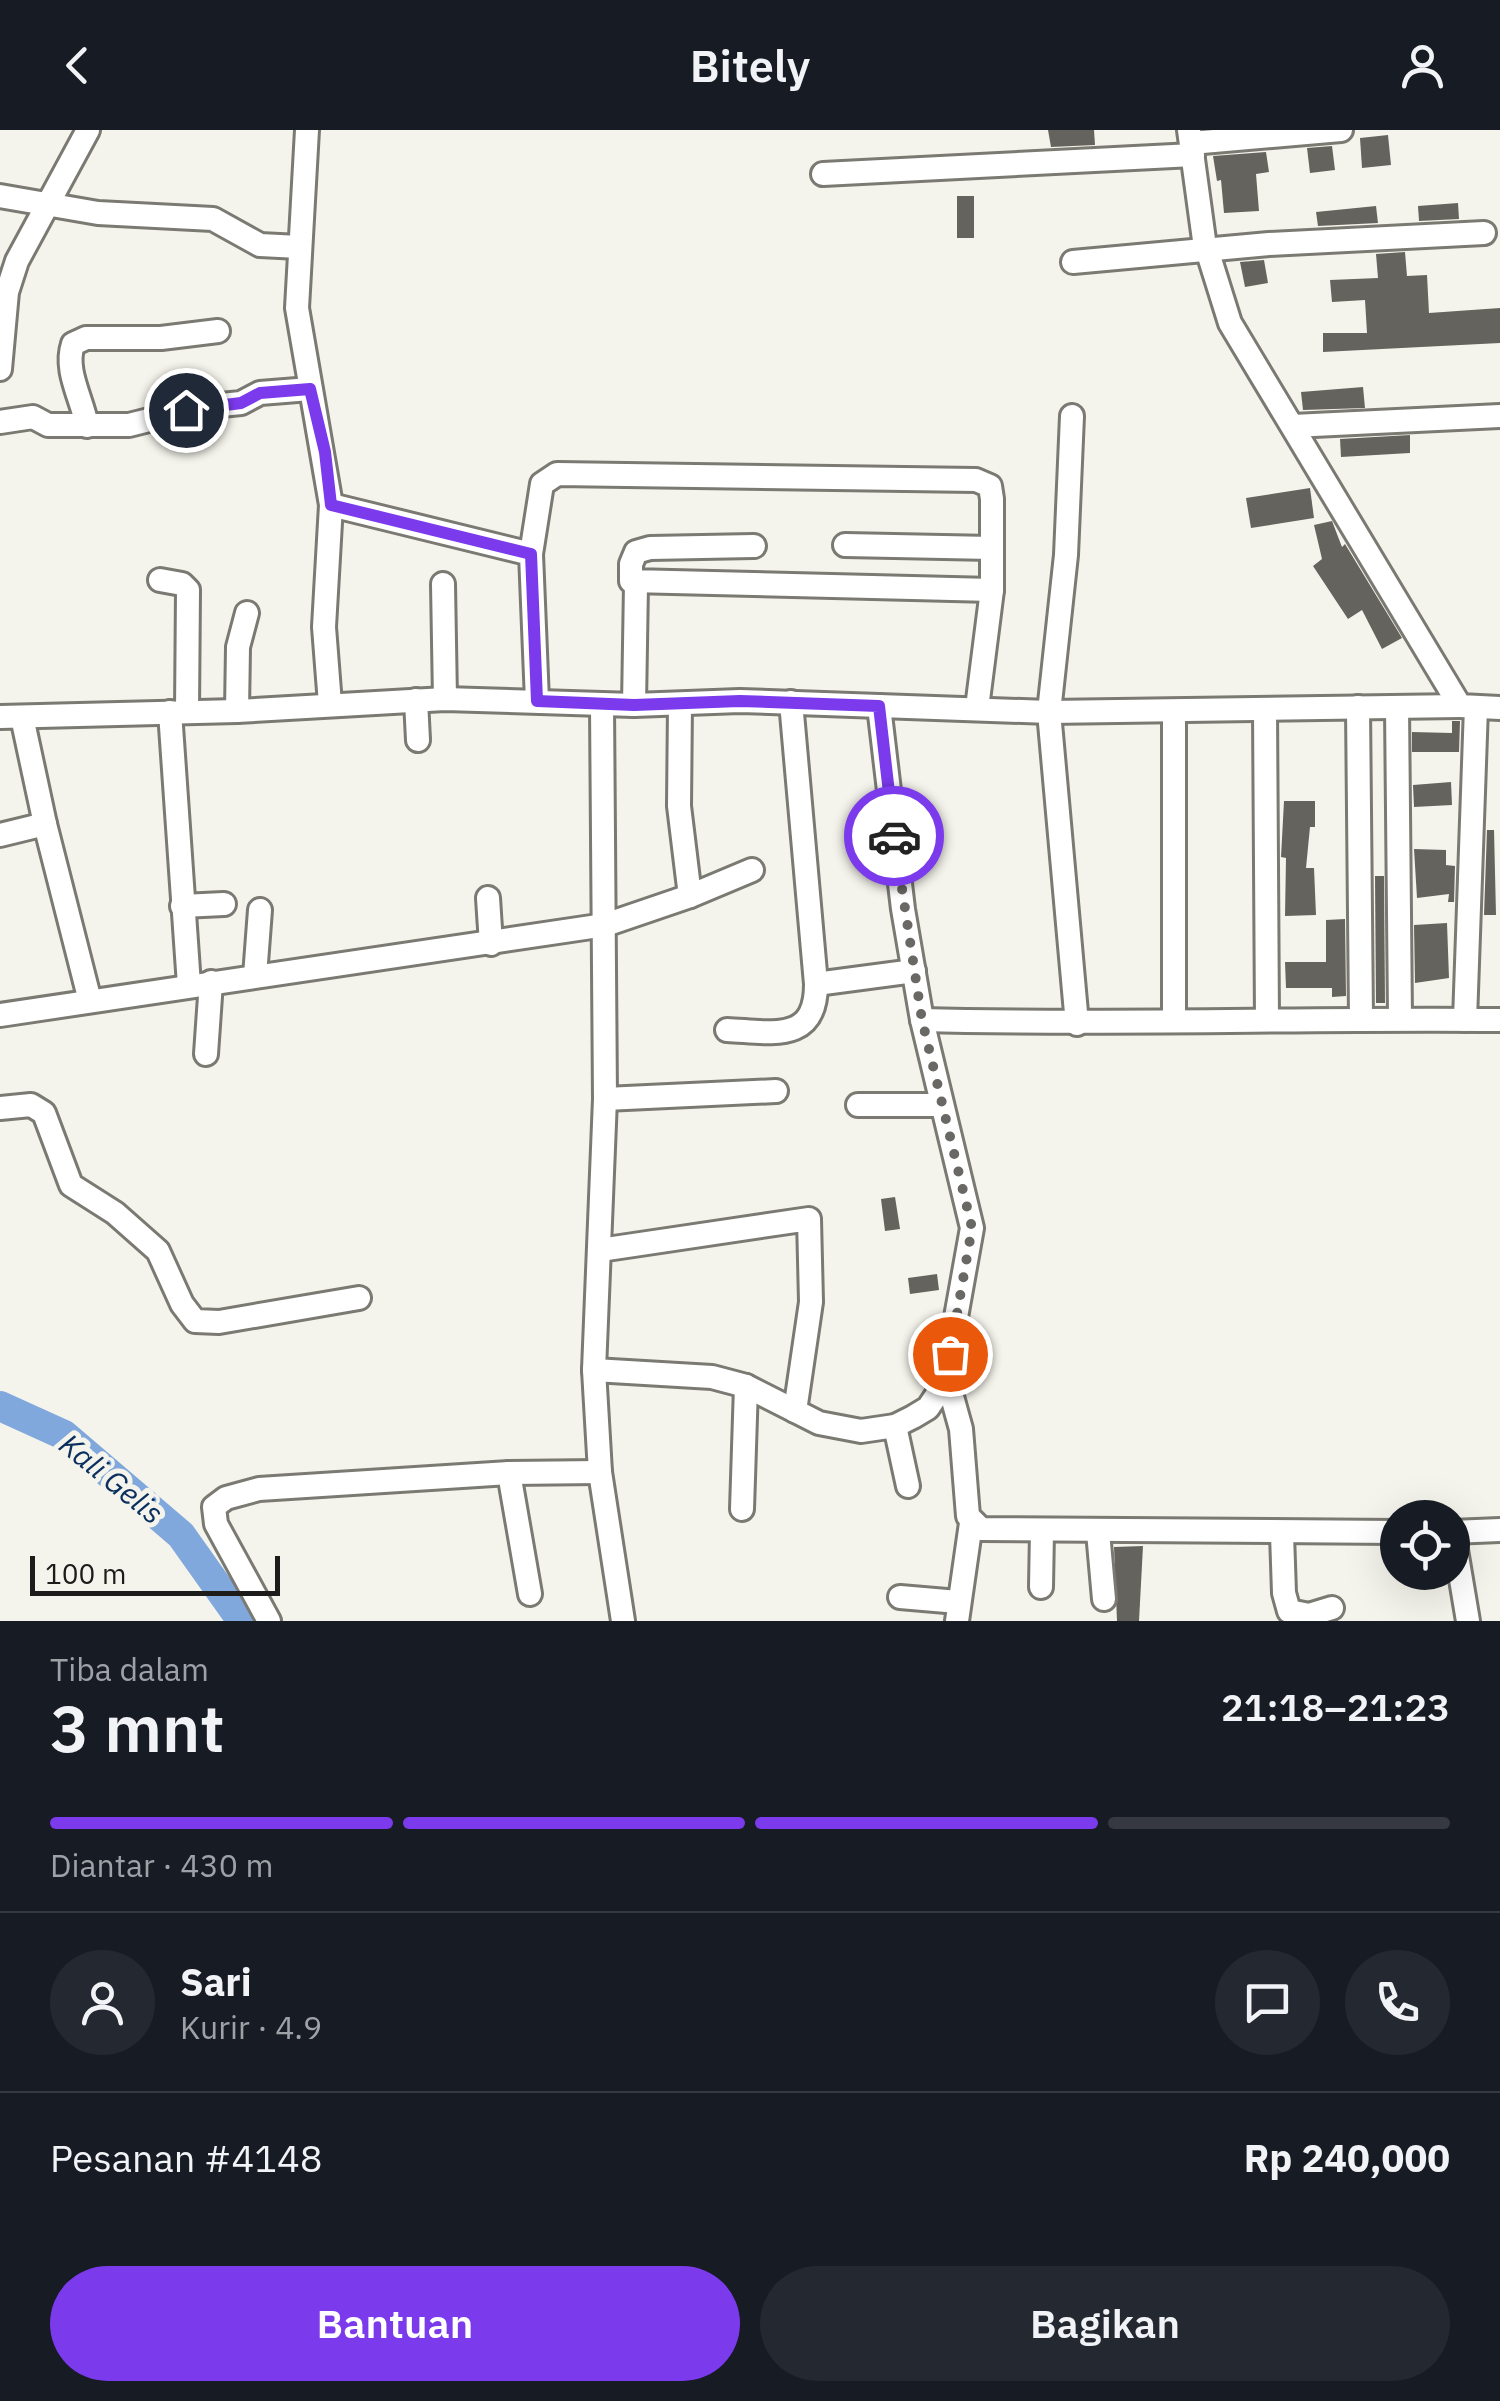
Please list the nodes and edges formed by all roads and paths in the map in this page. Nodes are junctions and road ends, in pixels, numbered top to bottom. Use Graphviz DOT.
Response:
graph roads {
  1 [pos="88,130"];
  2 [pos="307,130"];
  3 [pos="1341,130"];
  4 [pos="1191,143"];
  5 [pos="823,174"];
  6 [pos="0,196"];
  7 [pos="46,206"];
  8 [pos="1484,233"];
  9 [pos="299,248"];
  10 [pos="1206,250"];
  11 [pos="1073,262"];
  12 [pos="218,331"];
  13 [pos="0,369"];
  14 [pos="310,389"];
  15 [pos="1072,416"];
  16 [pos="1500,416"];
  17 [pos="0,422"];
  18 [pos="87,426"];
  19 [pos="1293,426"];
  20 [pos="331,505"];
  21 [pos="845,545"];
  22 [pos="754,546"];
  23 [pos="992,548"];
  24 [pos="531,554"];
  25 [pos="160,580"];
  26 [pos="444,584"];
  27 [pos="636,584"];
  28 [pos="992,590"];
  29 [pos="247,613"];
  30 [pos="446,699"];
  31 [pos="416,700"];
  32 [pos="537,701"];
  33 [pos="792,702"];
  34 [pos="330,704"];
  35 [pos="602,705"];
  36 [pos="634,705"];
  37 [pos="680,705"];
  38 [pos="879,706"];
  39 [pos="1468,706"];
  40 [pos="1358,707"];
  41 [pos="1398,707"];
  42 [pos="976,708"];
  43 [pos="1500,708"];
  44 [pos="1265,709"];
  45 [pos="178,711"];
  46 [pos="238,711"];
  47 [pos="1050,712"];
  48 [pos="1174,712"];
  49 [pos="11,717"];
  50 [pos="418,740"];
  51 [pos="44,824"];
  52 [pos="0,835"];
  53 [pos="752,870"];
  54 [pos="690,896"];
  55 [pos="488,898"];
  56 [pos="224,904"];
  57 [pos="182,906"];
  58 [pos="260,910"];
  59 [pos="605,925"];
  60 [pos="491,944"];
  61 [pos="914,971"];
  62 [pos="255,976"];
  63 [pos="200,984"];
  64 [pos="816,984"];
  65 [pos="90,1001"];
  66 [pos="0,1015"];
  67 [pos="1400,1017"];
  68 [pos="1362,1018"];
  69 [pos="1174,1019"];
  70 [pos="922,1020"];
  71 [pos="1267,1020"];
  72 [pos="1465,1020"];
  73 [pos="1500,1020"];
  74 [pos="1077,1024"];
  75 [pos="727,1030"];
  76 [pos="206,1054"];
  77 [pos="776,1091"];
  78 [pos="605,1099"];
  79 [pos="858,1105"];
  80 [pos="941,1105"];
  81 [pos="0,1108"];
  82 [pos="600,1250"];
  83 [pos="359,1298"];
  84 [pos="594,1370"];
  85 [pos="946,1375"];
  86 [pos="746,1386"];
  87 [pos="795,1411"];
  88 [pos="895,1426"];
  89 [pos="600,1472"];
  90 [pos="508,1473"];
  91 [pos="908,1486"];
  92 [pos="742,1509"];
  93 [pos="971,1523"];
  94 [pos="1500,1530"];
  95 [pos="1470,1531"];
  96 [pos="1042,1532"];
  97 [pos="1098,1532"];
  98 [pos="1380,1532"];
  99 [pos="1282,1534"];
  100 [pos="1041,1586"];
  101 [pos="1463,1590"];
  102 [pos="530,1594"];
  103 [pos="900,1596"];
  104 [pos="1104,1599"];
  105 [pos="1332,1608"];
  106 [pos="957,1611"];
  107 [pos="269,1621"];
  108 [pos="623,1621"];
  109 [pos="1468,1621"];
  1 -- 7 [label="street"];
  2 -- 9 [label="street"];
  3 -- 4 [label="street"];
  4 -- 5 [label="street"];
  4 -- 10 [label="street"];
  6 -- 7 [label="street"];
  7 -- 9 [label="street"];
  7 -- 13 [label="street"];
  8 -- 10 [label="street"];
  9 -- 14 [label="street"];
  10 -- 11 [label="street"];
  10 -- 19 [label="street"];
  12 -- 18 [label="street"];
  14 -- 18 [label="street"];
  14 -- 20 [label="street"];
  15 -- 47 [label="street"];
  16 -- 19 [label="street"];
  17 -- 18 [label="street"];
  19 -- 39 [label="street"];
  20 -- 24 [label="street"];
  20 -- 34 [label="street"];
  21 -- 23 [label="street"];
  22 -- 27 [label="street"];
  23 -- 24 [label="street"];
  23 -- 28 [label="street"];
  24 -- 32 [label="street"];
  25 -- 45 [label="street"];
  26 -- 30 [label="street"];
  27 -- 28 [label="street"];
  27 -- 36 [label="street"];
  28 -- 42 [label="street"];
  29 -- 46 [label="street"];
  30 -- 31 [label="street"];
  30 -- 32 [label="street"];
  31 -- 34 [label="street"];
  31 -- 50 [label="street"];
  32 -- 35 [label="street"];
  33 -- 37 [label="street"];
  33 -- 38 [label="street"];
  33 -- 64 [label="street"];
  34 -- 46 [label="street"];
  35 -- 36 [label="street"];
  35 -- 59 [label="street"];
  36 -- 37 [label="street"];
  37 -- 54 [label="street"];
  38 -- 42 [label="street"];
  38 -- 61 [label="street"];
  39 -- 41 [label="street"];
  39 -- 43 [label="street"];
  39 -- 72 [label="street"];
  40 -- 41 [label="street"];
  40 -- 44 [label="street"];
  40 -- 68 [label="street"];
  41 -- 67 [label="street"];
  42 -- 47 [label="street"];
  44 -- 48 [label="street"];
  44 -- 71 [label="street"];
  45 -- 46 [label="street"];
  45 -- 49 [label="street"];
  45 -- 57 [label="street"];
  47 -- 48 [label="street"];
  47 -- 74 [label="street"];
  48 -- 69 [label="street"];
  49 -- 51 [label="street"];
  51 -- 52 [label="street"];
  51 -- 65 [label="street"];
  53 -- 54 [label="street"];
  54 -- 59 [label="street"];
  55 -- 60 [label="street"];
  56 -- 57 [label="street"];
  57 -- 63 [label="street"];
  58 -- 62 [label="street"];
  59 -- 60 [label="street"];
  59 -- 78 [label="street"];
  60 -- 62 [label="street"];
  61 -- 64 [label="street"];
  61 -- 70 [label="street"];
  62 -- 63 [label="street"];
  63 -- 65 [label="street"];
  63 -- 76 [label="street"];
  64 -- 75 [label="street"];
  65 -- 66 [label="street"];
  67 -- 68 [label="street"];
  67 -- 72 [label="street"];
  68 -- 71 [label="street"];
  69 -- 71 [label="street"];
  69 -- 74 [label="street"];
  70 -- 74 [label="street"];
  70 -- 80 [label="street"];
  72 -- 73 [label="street"];
  77 -- 78 [label="street"];
  78 -- 82 [label="street"];
  79 -- 80 [label="street"];
  80 -- 85 [label="street"];
  81 -- 83 [label="street"];
  82 -- 84 [label="street"];
  82 -- 87 [label="street"];
  84 -- 86 [label="street"];
  84 -- 89 [label="street"];
  85 -- 88 [label="street"];
  85 -- 93 [label="street"];
  86 -- 87 [label="street"];
  86 -- 92 [label="street"];
  87 -- 88 [label="street"];
  88 -- 91 [label="street"];
  89 -- 90 [label="street"];
  89 -- 108 [label="street"];
  90 -- 102 [label="street"];
  90 -- 107 [label="street"];
  93 -- 96 [label="street"];
  93 -- 106 [label="street"];
  94 -- 95 [label="street"];
  96 -- 97 [label="street"];
  96 -- 100 [label="street"];
  97 -- 99 [label="street"];
  97 -- 104 [label="street"];
  98 -- 99 [label="street"];
  99 -- 105 [label="street"];
  101 -- 109 [label="street"];
  103 -- 106 [label="street"];
}
